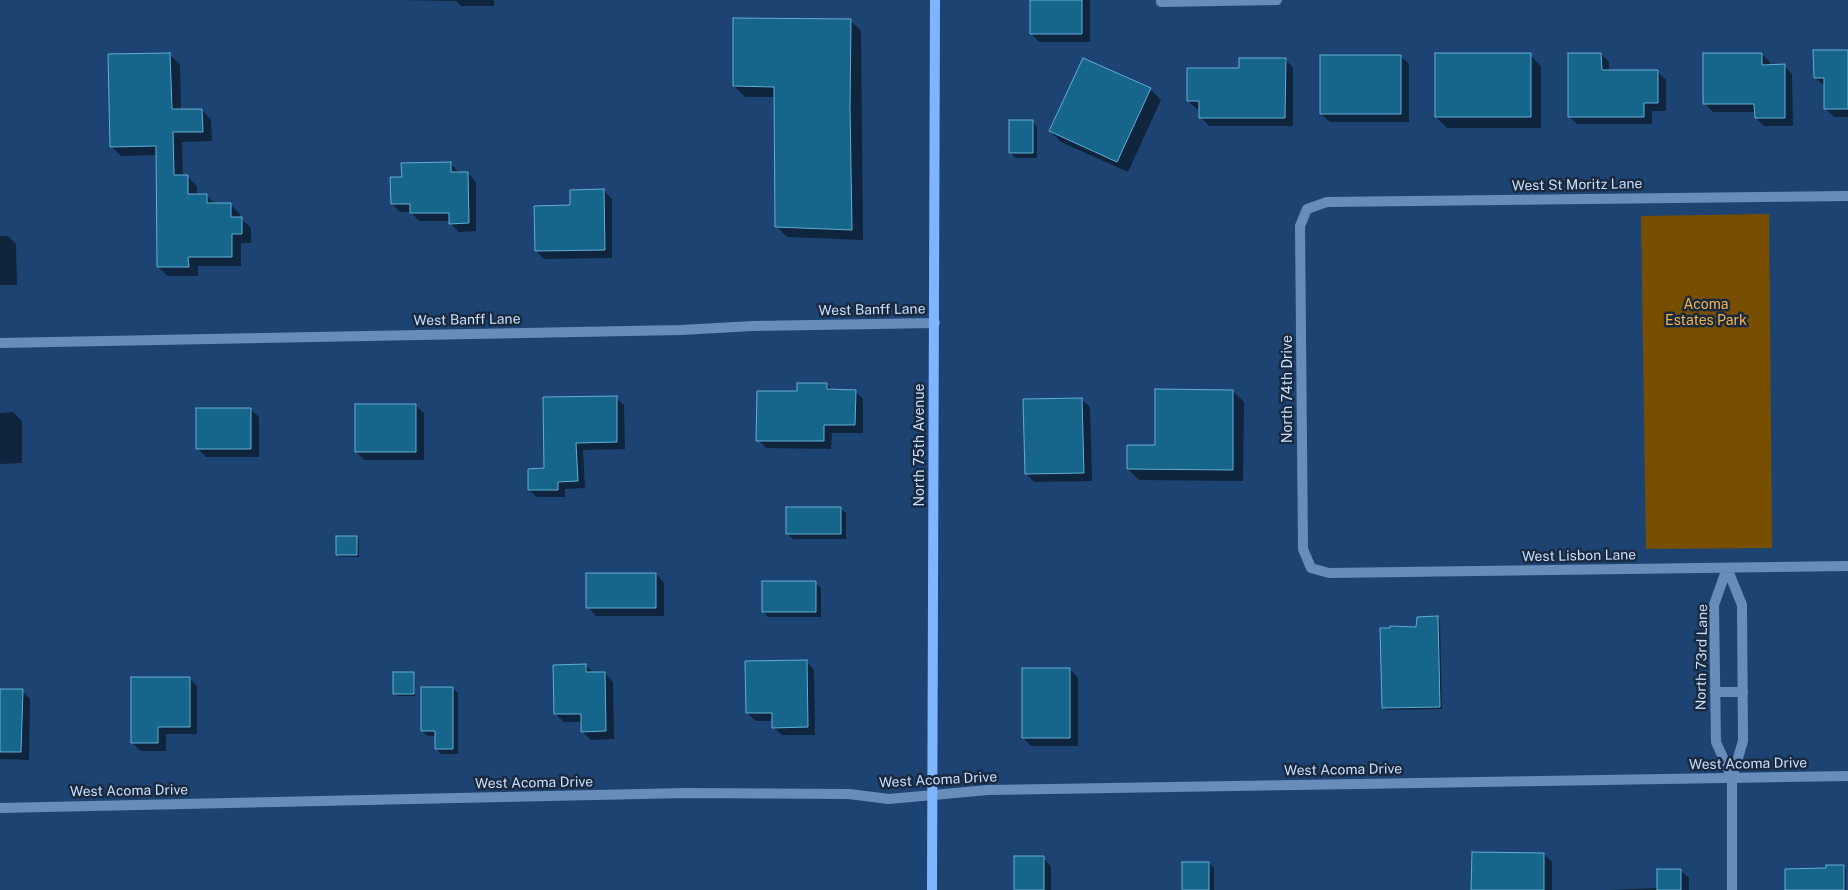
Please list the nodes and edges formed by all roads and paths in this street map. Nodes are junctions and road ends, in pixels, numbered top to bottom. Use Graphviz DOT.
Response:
graph roads {
  1 [pos="936,0"];
  2 [pos="1278,0"];
  3 [pos="1161,1"];
  4 [pos="1848,196"];
  5 [pos="1307,209"];
  6 [pos="935,322"];
  7 [pos="0,343"];
  8 [pos="1848,566"];
  9 [pos="1311,568"];
  10 [pos="1727,568"];
  11 [pos="1715,692"];
  12 [pos="1742,692"];
  13 [pos="1848,776"];
  14 [pos="1732,778"];
  15 [pos="932,796"];
  16 [pos="0,808"];
  17 [pos="932,890"];
  18 [pos="1732,890"];
  1 -- 6 [label="main road, North 75th Avenue"];
  2 -- 3 [label="street"];
  4 -- 5 [label="street, West St Moritz Lane"];
  5 -- 9 [label="street, North 74th Drive"];
  6 -- 7 [label="street, West Banff Lane"];
  6 -- 15 [label="main road, North 75th Avenue"];
  8 -- 10 [label="street, West Lisbon Lane"];
  9 -- 10 [label="street, West Lisbon Lane"];
  10 -- 11 [label="street, North 73rd Lane"];
  10 -- 12 [label="street, North 73rd Lane"];
  11 -- 12 [label="street"];
  11 -- 14 [label="street, North 73rd Lane"];
  12 -- 14 [label="street, North 73rd Lane"];
  13 -- 14 [label="street, West Acoma Drive"];
  14 -- 15 [label="street, West Acoma Drive"];
  14 -- 18 [label="street, North 73rd Lane"];
  15 -- 16 [label="street, West Acoma Drive"];
  15 -- 17 [label="main road, North 75th Avenue"];
}
